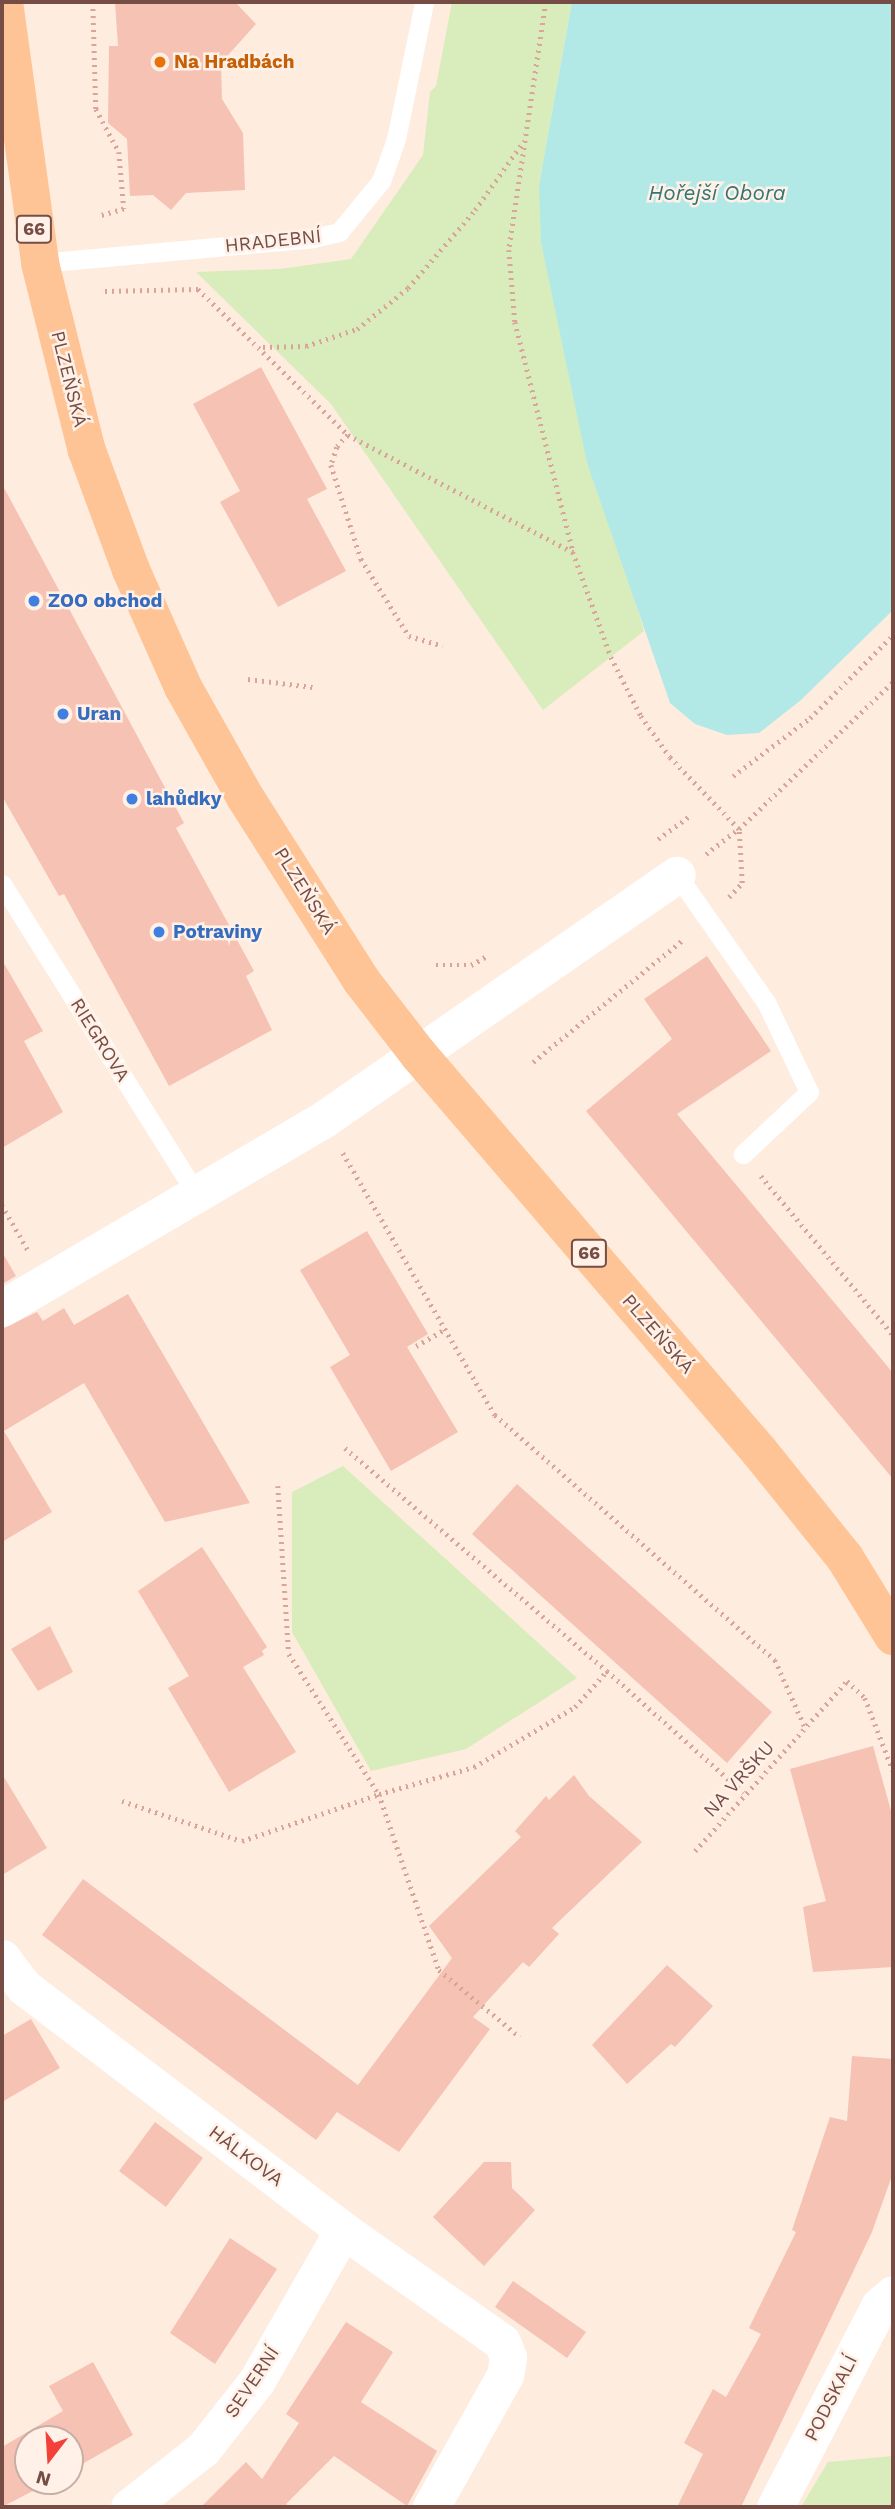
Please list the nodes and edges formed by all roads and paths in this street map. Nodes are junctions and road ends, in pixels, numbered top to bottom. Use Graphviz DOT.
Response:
graph roads {
  1 [pos="4,2"];
  2 [pos="93,2"];
  3 [pos="424,2"];
  4 [pos="546,2"];
  5 [pos="522,144"];
  6 [pos="99,216"];
  7 [pos="40,262"];
  8 [pos="105,291"];
  9 [pos="262,348"];
  10 [pos="348,435"];
  11 [pos="573,552"];
  12 [pos="893,635"];
  13 [pos="443,646"];
  14 [pos="248,679"];
  15 [pos="893,682"];
  16 [pos="313,687"];
  17 [pos="733,776"];
  18 [pos="739,829"];
  19 [pos="677,875"];
  20 [pos="2,884"];
  21 [pos="707,920"];
  22 [pos="494,951"];
  23 [pos="436,965"];
  24 [pos="419,1055"];
  25 [pos="533,1062"];
  26 [pos="324,1119"];
  27 [pos="743,1154"];
  28 [pos="198,1196"];
  29 [pos="2,1205"];
  30 [pos="46,1282"];
  31 [pos="2,1308"];
  32 [pos="445,1329"];
  33 [pos="893,1335"];
  34 [pos="416,1346"];
  35 [pos="345,1448"];
  36 [pos="278,1486"];
  37 [pos="893,1636"];
  38 [pos="607,1671"];
  39 [pos="805,1727"];
  40 [pos="893,1772"];
  41 [pos="744,1793"];
  42 [pos="379,1794"];
  43 [pos="122,1801"];
  44 [pos="695,1851"];
  45 [pos="2,1958"];
  46 [pos="13,1993"];
  47 [pos="520,2037"];
  48 [pos="343,2230"];
  49 [pos="893,2294"];
  50 [pos="130,2507"];
  51 [pos="431,2507"];
  52 [pos="775,2507"];
  1 -- 7 [label="main road, PLZEŇSKÁ / 66"];
  2 -- 6 [label="path"];
  3 -- 7 [label="lane, HRADEBNÍ"];
  4 -- 5 [label="path"];
  5 -- 9 [label="path"];
  5 -- 11 [label="path"];
  7 -- 24 [label="main road, PLZEŇSKÁ / 66"];
  8 -- 9 [label="path"];
  9 -- 10 [label="path"];
  10 -- 11 [label="path"];
  10 -- 13 [label="path"];
  11 -- 18 [label="path"];
  12 -- 17 [label="path"];
  14 -- 16 [label="path"];
  15 -- 18 [label="path"];
  18 -- 21 [label="path"];
  19 -- 21 [label="lane"];
  19 -- 24 [label="street"];
  20 -- 28 [label="lane, RIEGROVA"];
  21 -- 25 [label="path"];
  21 -- 27 [label="lane"];
  22 -- 23 [label="path"];
  24 -- 26 [label="street"];
  24 -- 37 [label="main road, PLZEŇSKÁ / 66"];
  26 -- 28 [label="street"];
  26 -- 32 [label="path"];
  27 -- 33 [label="path"];
  28 -- 30 [label="street"];
  29 -- 30 [label="path"];
  30 -- 31 [label="street"];
  32 -- 34 [label="path"];
  32 -- 39 [label="path"];
  35 -- 38 [label="path"];
  36 -- 42 [label="path"];
  38 -- 41 [label="path"];
  38 -- 42 [label="path"];
  39 -- 40 [label="path, NA VRŠKU"];
  39 -- 41 [label="path, NA VRŠKU"];
  41 -- 44 [label="path, NA VRŠKU"];
  42 -- 43 [label="path"];
  42 -- 47 [label="path"];
  45 -- 46 [label="street, HÁLKOVA"];
  46 -- 48 [label="street, HÁLKOVA"];
  48 -- 50 [label="street, SEVERNÍ"];
  48 -- 51 [label="street, HÁLKOVA"];
  49 -- 52 [label="street, PODSKALÍ"];
}
